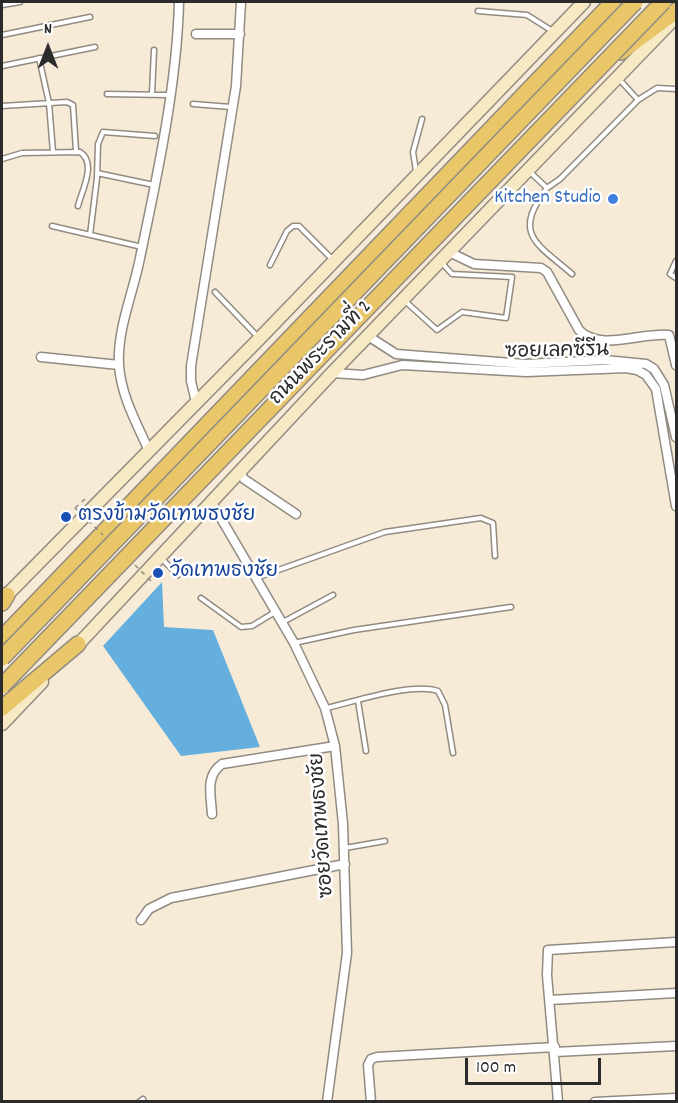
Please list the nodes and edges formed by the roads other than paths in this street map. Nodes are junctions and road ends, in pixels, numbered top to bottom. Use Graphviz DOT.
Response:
graph roads {
  1 [pos="20,2"];
  2 [pos="179,2"];
  3 [pos="241,2"];
  4 [pos="584,2"];
  5 [pos="601,2"];
  6 [pos="613,2"];
  7 [pos="635,2"];
  8 [pos="662,2"];
  9 [pos="2,5"];
  10 [pos="478,11"];
  11 [pos="676,11"];
  12 [pos="676,16"];
  13 [pos="90,17"];
  14 [pos="555,32"];
  15 [pos="196,34"];
  16 [pos="240,34"];
  17 [pos="2,35"];
  18 [pos="572,44"];
  19 [pos="95,47"];
  20 [pos="154,50"];
  21 [pos="39,58"];
  22 [pos="2,66"];
  23 [pos="596,70"];
  24 [pos="618,77"];
  25 [pos="676,89"];
  26 [pos="107,94"];
  27 [pos="153,94"];
  28 [pos="169,95"];
  29 [pos="638,100"];
  30 [pos="49,103"];
  31 [pos="193,104"];
  32 [pos="2,106"];
  33 [pos="233,107"];
  34 [pos="422,119"];
  35 [pos="154,136"];
  36 [pos="76,151"];
  37 [pos="53,152"];
  38 [pos="2,159"];
  39 [pos="529,171"];
  40 [pos="97,173"];
  41 [pos="417,175"];
  42 [pos="153,185"];
  43 [pos="547,188"];
  44 [pos="78,206"];
  45 [pos="52,226"];
  46 [pos="90,235"];
  47 [pos="142,247"];
  48 [pos="445,257"];
  49 [pos="334,261"];
  50 [pos="676,261"];
  51 [pos="270,265"];
  52 [pos="572,274"];
  53 [pos="676,278"];
  54 [pos="215,292"];
  55 [pos="404,299"];
  56 [pos="368,336"];
  57 [pos="260,338"];
  58 [pos="675,348"];
  59 [pos="41,357"];
  60 [pos="119,365"];
  61 [pos="676,365"];
  62 [pos="526,368"];
  63 [pos="332,372"];
  64 [pos="196,402"];
  65 [pos="669,402"];
  66 [pos="660,405"];
  67 [pos="676,437"];
  68 [pos="149,451"];
  69 [pos="239,471"];
  70 [pos="212,503"];
  71 [pos="676,506"];
  72 [pos="296,514"];
  73 [pos="495,556"];
  74 [pos="161,557"];
  75 [pos="178,575"];
  76 [pos="255,578"];
  77 [pos="333,595"];
  78 [pos="201,598"];
  79 [pos="3,599"];
  80 [pos="511,607"];
  81 [pos="275,612"];
  82 [pos="25,614"];
  83 [pos="282,623"];
  84 [pos="2,632"];
  85 [pos="46,636"];
  86 [pos="2,638"];
  87 [pos="294,643"];
  88 [pos="78,644"];
  89 [pos="2,658"];
  90 [pos="2,684"];
  91 [pos="358,701"];
  92 [pos="2,707"];
  93 [pos="325,708"];
  94 [pos="2,724"];
  95 [pos="335,746"];
  96 [pos="366,751"];
  97 [pos="453,753"];
  98 [pos="212,814"];
  99 [pos="385,841"];
  100 [pos="344,848"];
  101 [pos="345,864"];
  102 [pos="141,920"];
  103 [pos="676,942"];
  104 [pos="676,993"];
  105 [pos="550,1000"];
  106 [pos="676,1046"];
  107 [pos="555,1050"];
  108 [pos="674,1099"];
  109 [pos="327,1101"];
  110 [pos="371,1101"];
  111 [pos="558,1101"];
  112 [pos="595,1101"];
  1 -- 9 [label="lane"];
  2 -- 28 [label="street"];
  3 -- 16 [label="street"];
  4 -- 14 [label="main road"];
  5 -- 18 [label="highway"];
  6 -- 18 [label="highway, ถนนพระรามที่ 2"];
  7 -- 89 [label="highway, bridge"];
  8 -- 23 [label="highway, ถนนพระรามที่ 2"];
  8 -- 90 [label="highway, bridge"];
  10 -- 14 [label="lane"];
  11 -- 23 [label="highway"];
  12 -- 24 [label="main road, ถนนพระรามที่ 2"];
  13 -- 17 [label="lane"];
  14 -- 41 [label="main road"];
  15 -- 16 [label="street"];
  16 -- 33 [label="street"];
  18 -- 82 [label="highway, ถนนพระรามที่ 2"];
  19 -- 21 [label="lane"];
  20 -- 27 [label="lane"];
  21 -- 22 [label="lane"];
  21 -- 30 [label="lane"];
  23 -- 85 [label="highway, ถนนพระรามที่ 2"];
  24 -- 29 [label="lane"];
  24 -- 39 [label="main road, ถนนพระรามที่ 2"];
  25 -- 29 [label="lane"];
  26 -- 27 [label="lane"];
  27 -- 28 [label="lane"];
  28 -- 42 [label="street"];
  29 -- 43 [label="lane"];
  30 -- 32 [label="lane"];
  30 -- 36 [label="lane"];
  30 -- 37 [label="lane"];
  31 -- 33 [label="lane"];
  33 -- 64 [label="street"];
  34 -- 41 [label="lane"];
  35 -- 40 [label="lane"];
  36 -- 37 [label="lane"];
  36 -- 44 [label="lane"];
  37 -- 38 [label="lane"];
  39 -- 43 [label="lane"];
  39 -- 48 [label="main road, ถนนพระรามที่ 2"];
  40 -- 42 [label="lane"];
  40 -- 46 [label="lane"];
  41 -- 49 [label="main road"];
  42 -- 47 [label="street"];
  43 -- 52 [label="lane"];
  45 -- 46 [label="lane"];
  46 -- 47 [label="lane"];
  47 -- 60 [label="street"];
  48 -- 55 [label="main road, ถนนพระรามที่ 2"];
  48 -- 55 [label="lane"];
  48 -- 58 [label="street"];
  49 -- 51 [label="lane"];
  49 -- 57 [label="main road"];
  50 -- 53 [label="lane"];
  54 -- 57 [label="lane"];
  55 -- 56 [label="main road, ถนนพระรามที่ 2"];
  56 -- 62 [label="street, ซอยเลคซีรีน"];
  56 -- 63 [label="main road, ถนนพระรามที่ 2"];
  57 -- 64 [label="main road"];
  58 -- 61 [label="street"];
  59 -- 60 [label="street"];
  60 -- 68 [label="street"];
  62 -- 63 [label="street, ซอยเลคซีรีน"];
  62 -- 65 [label="street, ซอยเลคซีรีน"];
  62 -- 66 [label="street, ซอยเลคซีรีน"];
  63 -- 69 [label="main road, ถนนพระรามที่ 2"];
  64 -- 68 [label="main road"];
  65 -- 66 [label="street"];
  65 -- 67 [label="street, ซอยเลคซีรีน"];
  66 -- 71 [label="street, ซอยเลคซีรีน"];
  68 -- 79 [label="main road"];
  69 -- 70 [label="main road, ถนนพระรามที่ 2"];
  69 -- 72 [label="street"];
  70 -- 74 [label="main road, ถนนพระรามที่ 2"];
  70 -- 76 [label="street, ซอยวัดเทพธงชัย"];
  73 -- 76 [label="lane"];
  74 -- 75 [label="lane"];
  74 -- 88 [label="main road, ถนนพระรามที่ 2"];
  76 -- 81 [label="street, ซอยวัดเทพธงชัย"];
  77 -- 83 [label="lane"];
  78 -- 81 [label="lane"];
  80 -- 87 [label="lane"];
  81 -- 83 [label="street, ซอยวัดเทพธงชัย"];
  82 -- 84 [label="highway"];
  82 -- 86 [label="highway, ถนนพระรามที่ 2"];
  83 -- 87 [label="street, ซอยวัดเทพธงชัย"];
  85 -- 90 [label="highway, ถนนพระรามที่ 2"];
  85 -- 92 [label="highway"];
  87 -- 93 [label="street, ซอยวัดเทพธงชัย"];
  88 -- 92 [label="highway"];
  88 -- 94 [label="main road, ถนนพระรามที่ 2"];
  91 -- 93 [label="lane"];
  91 -- 96 [label="lane"];
  91 -- 97 [label="lane"];
  93 -- 95 [label="street, ซอยวัดเทพธงชัย"];
  95 -- 98 [label="street"];
  95 -- 100 [label="street, ซอยวัดเทพธงชัย"];
  99 -- 100 [label="lane"];
  100 -- 101 [label="street, ซอยวัดเทพธงชัย"];
  101 -- 102 [label="street"];
  101 -- 109 [label="street, ซอยวัดเทพธงชัย"];
  103 -- 105 [label="street"];
  104 -- 105 [label="street"];
  105 -- 107 [label="street"];
  106 -- 107 [label="street"];
  107 -- 110 [label="street"];
  107 -- 111 [label="street"];
  108 -- 112 [label="street"];
}
